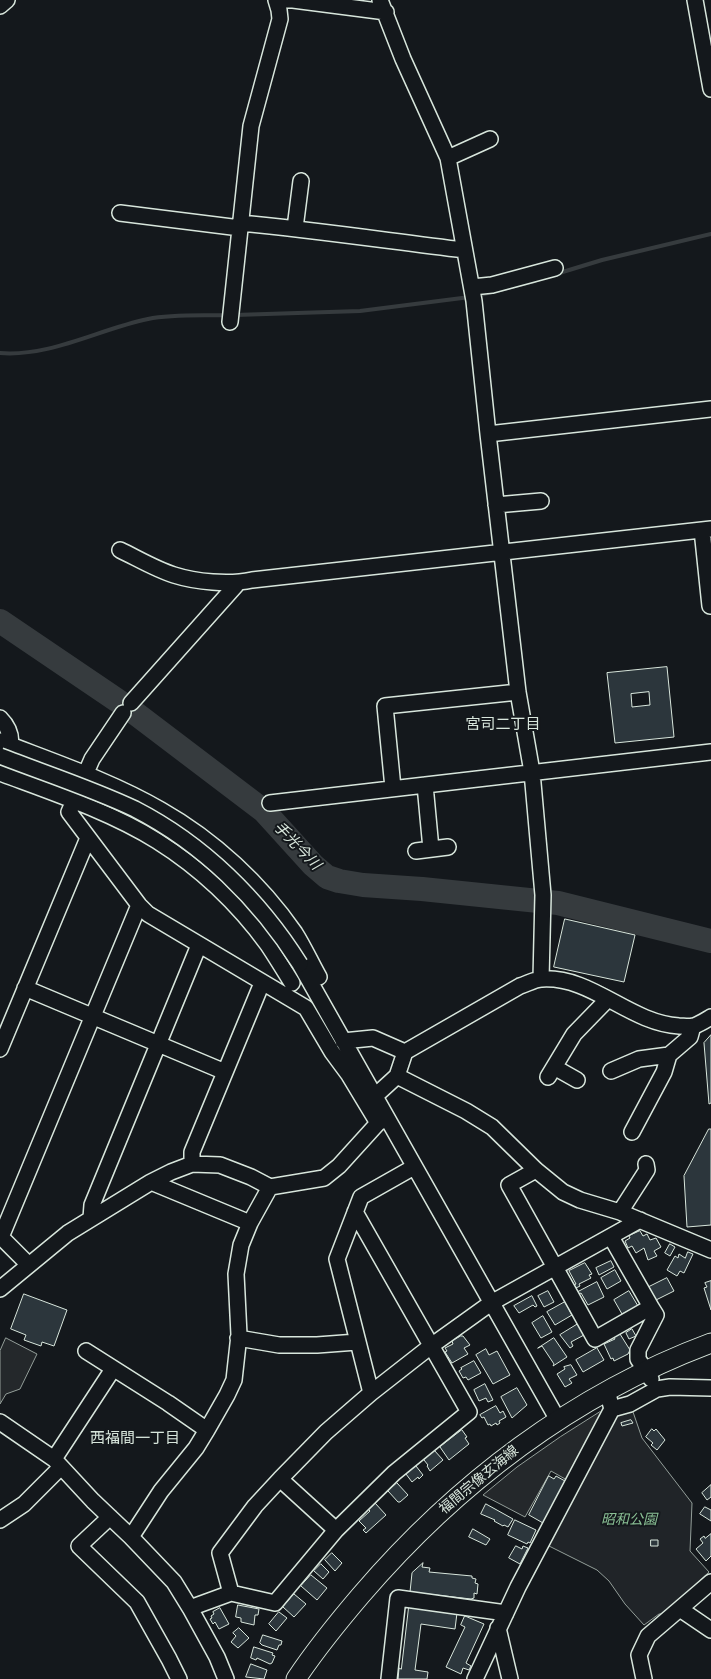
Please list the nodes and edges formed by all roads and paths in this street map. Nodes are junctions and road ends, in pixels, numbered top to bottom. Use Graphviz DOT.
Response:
graph roads {
  1 [pos="7,0"];
  2 [pos="276,0"];
  3 [pos="695,0"];
  4 [pos="0,6"];
  5 [pos="383,6"];
  6 [pos="711,89"];
  7 [pos="490,139"];
  8 [pos="448,158"];
  9 [pos="301,181"];
  10 [pos="120,213"];
  11 [pos="240,226"];
  12 [pos="295,228"];
  13 [pos="464,250"];
  14 [pos="555,268"];
  15 [pos="472,287"];
  16 [pos="230,322"];
  17 [pos="711,409"];
  18 [pos="488,434"];
  19 [pos="541,500"];
  20 [pos="496,505"];
  21 [pos="706,529"];
  22 [pos="120,550"];
  23 [pos="502,552"];
  24 [pos="238,583"];
  25 [pos="706,606"];
  26 [pos="518,692"];
  27 [pos="0,718"];
  28 [pos="4,748"];
  29 [pos="711,752"];
  30 [pos="532,772"];
  31 [pos="1,773"];
  32 [pos="85,774"];
  33 [pos="425,785"];
  34 [pos="393,788"];
  35 [pos="74,802"];
  36 [pos="270,803"];
  37 [pos="88,838"];
  38 [pos="448,847"];
  39 [pos="431,849"];
  40 [pos="416,851"];
  41 [pos="139,905"];
  42 [pos="199,945"];
  43 [pos="303,969"];
  44 [pos="540,979"];
  45 [pos="262,983"];
  46 [pos="292,983"];
  47 [pos="25,988"];
  48 [pos="277,992"];
  49 [pos="608,999"];
  50 [pos="325,1008"];
  51 [pos="92,1016"];
  52 [pos="711,1017"];
  53 [pos="693,1026"];
  54 [pos="343,1041"];
  55 [pos="159,1044"];
  56 [pos="0,1049"];
  57 [pos="405,1052"];
  58 [pos="669,1055"];
  59 [pos="611,1071"];
  60 [pos="225,1072"];
  61 [pos="397,1076"];
  62 [pos="576,1080"];
  63 [pos="374,1097"];
  64 [pos="382,1121"];
  65 [pos="632,1132"];
  66 [pos="192,1164"];
  67 [pos="646,1164"];
  68 [pos="414,1168"];
  69 [pos="536,1170"];
  70 [pos="151,1182"];
  71 [pos="270,1187"];
  72 [pos="355,1212"];
  73 [pos="620,1212"];
  74 [pos="92,1218"];
  75 [pos="640,1220"];
  76 [pos="250,1223"];
  77 [pos="611,1236"];
  78 [pos="1,1237"];
  79 [pos="711,1250"];
  80 [pos="29,1265"];
  81 [pos="555,1268"];
  82 [pos="0,1289"];
  83 [pos="491,1303"];
  84 [pos="651,1307"];
  85 [pos="238,1338"];
  86 [pos="357,1342"];
  87 [pos="711,1343"];
  88 [pos="431,1346"];
  89 [pos="86,1351"];
  90 [pos="113,1369"];
  91 [pos="646,1370"];
  92 [pos="711,1388"];
  93 [pos="657,1389"];
  94 [pos="371,1393"];
  95 [pos="610,1400"];
  96 [pos="558,1420"];
  97 [pos="0,1422"];
  98 [pos="208,1430"];
  99 [pos="57,1463"];
  100 [pos="280,1479"];
  101 [pos="110,1517"];
  102 [pos="0,1520"];
  103 [pos="336,1530"];
  104 [pos="131,1537"];
  105 [pos="711,1582"];
  106 [pos="231,1593"];
  107 [pos="190,1608"];
  108 [pos="680,1609"];
  109 [pos="506,1613"];
  110 [pos="498,1628"];
  111 [pos="711,1630"];
  112 [pos="179,1679"];
  113 [pos="226,1679"];
  114 [pos="296,1679"];
  115 [pos="389,1679"];
  116 [pos="475,1679"];
  117 [pos="510,1679"];
  118 [pos="644,1679"];
  1 -- 4 [label="street"];
  2 -- 5 [label="street"];
  2 -- 11 [label="street"];
  3 -- 6 [label="street"];
  5 -- 8 [label="street"];
  7 -- 8 [label="street"];
  8 -- 13 [label="street"];
  9 -- 12 [label="street"];
  10 -- 11 [label="street"];
  11 -- 12 [label="street"];
  11 -- 16 [label="street"];
  12 -- 13 [label="street"];
  13 -- 15 [label="street"];
  14 -- 15 [label="street"];
  15 -- 18 [label="street"];
  17 -- 18 [label="street"];
  18 -- 20 [label="street"];
  19 -- 20 [label="street"];
  20 -- 23 [label="street"];
  21 -- 23 [label="street"];
  21 -- 25 [label="street"];
  22 -- 24 [label="street"];
  23 -- 24 [label="street"];
  23 -- 26 [label="street"];
  24 -- 32 [label="street"];
  26 -- 30 [label="street"];
  26 -- 34 [label="street"];
  27 -- 28 [label="street"];
  28 -- 31 [label="street"];
  28 -- 32 [label="street"];
  28 -- 43 [label="street, bridge"];
  29 -- 30 [label="street"];
  30 -- 33 [label="street"];
  30 -- 44 [label="street"];
  31 -- 35 [label="street"];
  32 -- 35 [label="street"];
  32 -- 50 [label="street"];
  33 -- 34 [label="street"];
  33 -- 39 [label="street"];
  34 -- 36 [label="street"];
  35 -- 37 [label="street"];
  35 -- 46 [label="street"];
  37 -- 41 [label="street"];
  37 -- 47 [label="street"];
  38 -- 39 [label="street"];
  39 -- 40 [label="street"];
  41 -- 42 [label="street"];
  41 -- 51 [label="street"];
  42 -- 45 [label="street"];
  42 -- 55 [label="street"];
  43 -- 46 [label="street"];
  43 -- 50 [label="street"];
  44 -- 49 [label="street"];
  44 -- 57 [label="street"];
  45 -- 48 [label="street"];
  45 -- 60 [label="street"];
  46 -- 48 [label="street"];
  47 -- 51 [label="street"];
  47 -- 56 [label="street"];
  48 -- 64 [label="street"];
  49 -- 53 [label="street"];
  49 -- 62 [label="street"];
  50 -- 54 [label="street"];
  51 -- 55 [label="street"];
  51 -- 78 [label="street"];
  52 -- 53 [label="street"];
  53 -- 58 [label="street"];
  54 -- 57 [label="street"];
  54 -- 63 [label="street"];
  55 -- 60 [label="street"];
  55 -- 74 [label="street"];
  57 -- 61 [label="street"];
  58 -- 59 [label="street"];
  58 -- 65 [label="street"];
  60 -- 66 [label="street"];
  61 -- 63 [label="street"];
  61 -- 69 [label="street"];
  63 -- 64 [label="street"];
  64 -- 68 [label="street"];
  64 -- 71 [label="street"];
  66 -- 70 [label="street"];
  66 -- 71 [label="street"];
  67 -- 73 [label="street"];
  68 -- 72 [label="street"];
  68 -- 83 [label="street"];
  69 -- 73 [label="street"];
  69 -- 81 [label="street"];
  70 -- 74 [label="street"];
  70 -- 76 [label="street"];
  71 -- 76 [label="street"];
  72 -- 86 [label="street"];
  72 -- 88 [label="street"];
  73 -- 75 [label="street"];
  74 -- 80 [label="street"];
  75 -- 77 [label="street"];
  75 -- 79 [label="street"];
  76 -- 85 [label="street"];
  77 -- 81 [label="street"];
  77 -- 84 [label="street"];
  78 -- 80 [label="street"];
  80 -- 82 [label="street"];
  81 -- 83 [label="street"];
  81 -- 84 [label="street"];
  83 -- 88 [label="street"];
  83 -- 96 [label="street"];
  84 -- 91 [label="street"];
  85 -- 86 [label="street"];
  85 -- 98 [label="street"];
  86 -- 94 [label="street"];
  87 -- 91 [label="main road, 福間宗像玄海線"];
  88 -- 94 [label="street"];
  88 -- 103 [label="street"];
  89 -- 90 [label="street"];
  90 -- 98 [label="street"];
  90 -- 99 [label="street"];
  91 -- 93 [label="street"];
  91 -- 95 [label="main road, 福間宗像玄海線"];
  92 -- 93 [label="street"];
  93 -- 95 [label="street"];
  94 -- 100 [label="street"];
  95 -- 96 [label="main road, 福間宗像玄海線"];
  95 -- 109 [label="street"];
  96 -- 114 [label="main road, 福間宗像玄海線"];
  97 -- 99 [label="street"];
  98 -- 104 [label="street"];
  99 -- 101 [label="street"];
  99 -- 102 [label="street"];
  100 -- 103 [label="street"];
  100 -- 106 [label="street"];
  101 -- 104 [label="street"];
  101 -- 112 [label="street"];
  103 -- 106 [label="street"];
  104 -- 107 [label="street"];
  105 -- 108 [label="street"];
  106 -- 107 [label="street"];
  107 -- 113 [label="street"];
  108 -- 111 [label="street"];
  108 -- 118 [label="street"];
  109 -- 110 [label="street"];
  109 -- 115 [label="street"];
  110 -- 116 [label="street"];
  110 -- 117 [label="street"];
}
